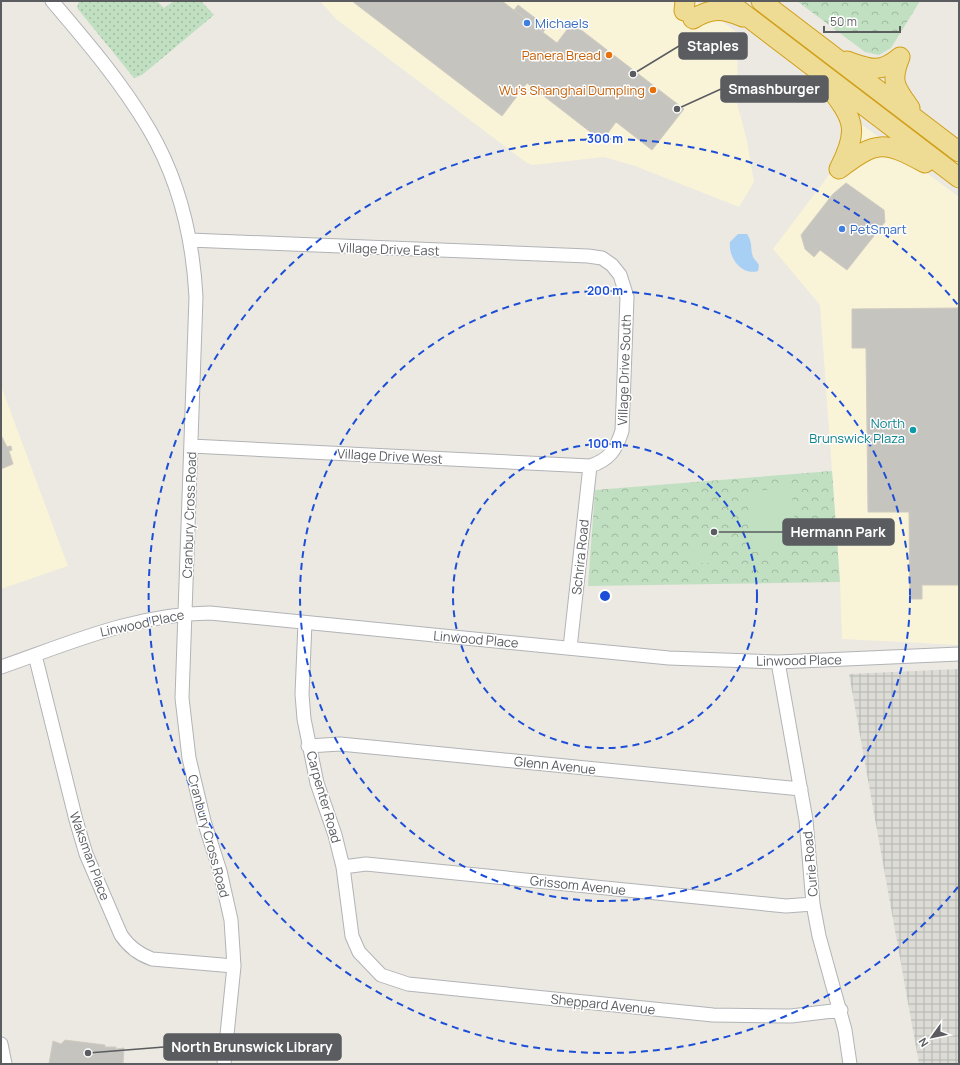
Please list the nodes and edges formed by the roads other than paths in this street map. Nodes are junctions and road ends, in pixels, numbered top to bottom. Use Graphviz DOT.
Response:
graph roads {
  1 [pos="52,1"];
  2 [pos="727,1"];
  3 [pos="760,1"];
  4 [pos="688,10"];
  5 [pos="757,23"];
  6 [pos="833,56"];
  7 [pos="817,69"];
  8 [pos="921,123"];
  9 [pos="959,152"];
  10 [pos="959,179"];
  11 [pos="190,240"];
  12 [pos="588,256"];
  13 [pos="191,446"];
  14 [pos="590,466"];
  15 [pos="185,613"];
  16 [pos="305,623"];
  17 [pos="570,648"];
  18 [pos="959,654"];
  19 [pos="35,656"];
  20 [pos="778,662"];
  21 [pos="1,667"];
  22 [pos="308,746"];
  23 [pos="801,790"];
  24 [pos="344,867"];
  25 [pos="814,904"];
  26 [pos="370,965"];
  27 [pos="234,966"];
  28 [pos="841,1010"];
  29 [pos="1,1044"];
  30 [pos="5,1064"];
  31 [pos="224,1064"];
  32 [pos="850,1064"];
  1 -- 11 [label="street, Cranbury Cross Road"];
  2 -- 5 [label="highway"];
  3 -- 6 [label="highway"];
  4 -- 5 [label="highway"];
  5 -- 7 [label="highway"];
  6 -- 8 [label="highway"];
  6 -- 8 [label="highway"];
  7 -- 10 [label="highway"];
  7 -- 10 [label="highway"];
  8 -- 9 [label="highway"];
  11 -- 12 [label="street, Village Drive East"];
  11 -- 13 [label="street, Cranbury Cross Road"];
  12 -- 14 [label="street, Village Drive South"];
  13 -- 14 [label="street, Village Drive West"];
  13 -- 15 [label="street, Cranbury Cross Road"];
  14 -- 17 [label="street, Schrira Road"];
  15 -- 16 [label="street, Linwood Place"];
  15 -- 19 [label="street, Linwood Place"];
  15 -- 27 [label="street, Cranbury Cross Road"];
  16 -- 17 [label="street, Linwood Place"];
  16 -- 22 [label="street, Carpenter Road"];
  17 -- 20 [label="street, Linwood Place"];
  18 -- 20 [label="street, Linwood Place"];
  19 -- 21 [label="street, Linwood Place"];
  19 -- 27 [label="street, Waksman Place"];
  20 -- 23 [label="street, Curie Road"];
  22 -- 23 [label="street, Glenn Avenue"];
  22 -- 24 [label="street, Carpenter Road"];
  23 -- 25 [label="street, Curie Road"];
  24 -- 25 [label="street, Grissom Avenue"];
  24 -- 26 [label="street, Carpenter Road"];
  25 -- 28 [label="street, Curie Road"];
  26 -- 28 [label="street, Sheppard Avenue"];
  27 -- 31 [label="street, Cranbury Cross Road"];
  28 -- 32 [label="street, Curie Road"];
  29 -- 30 [label="street"];
}
